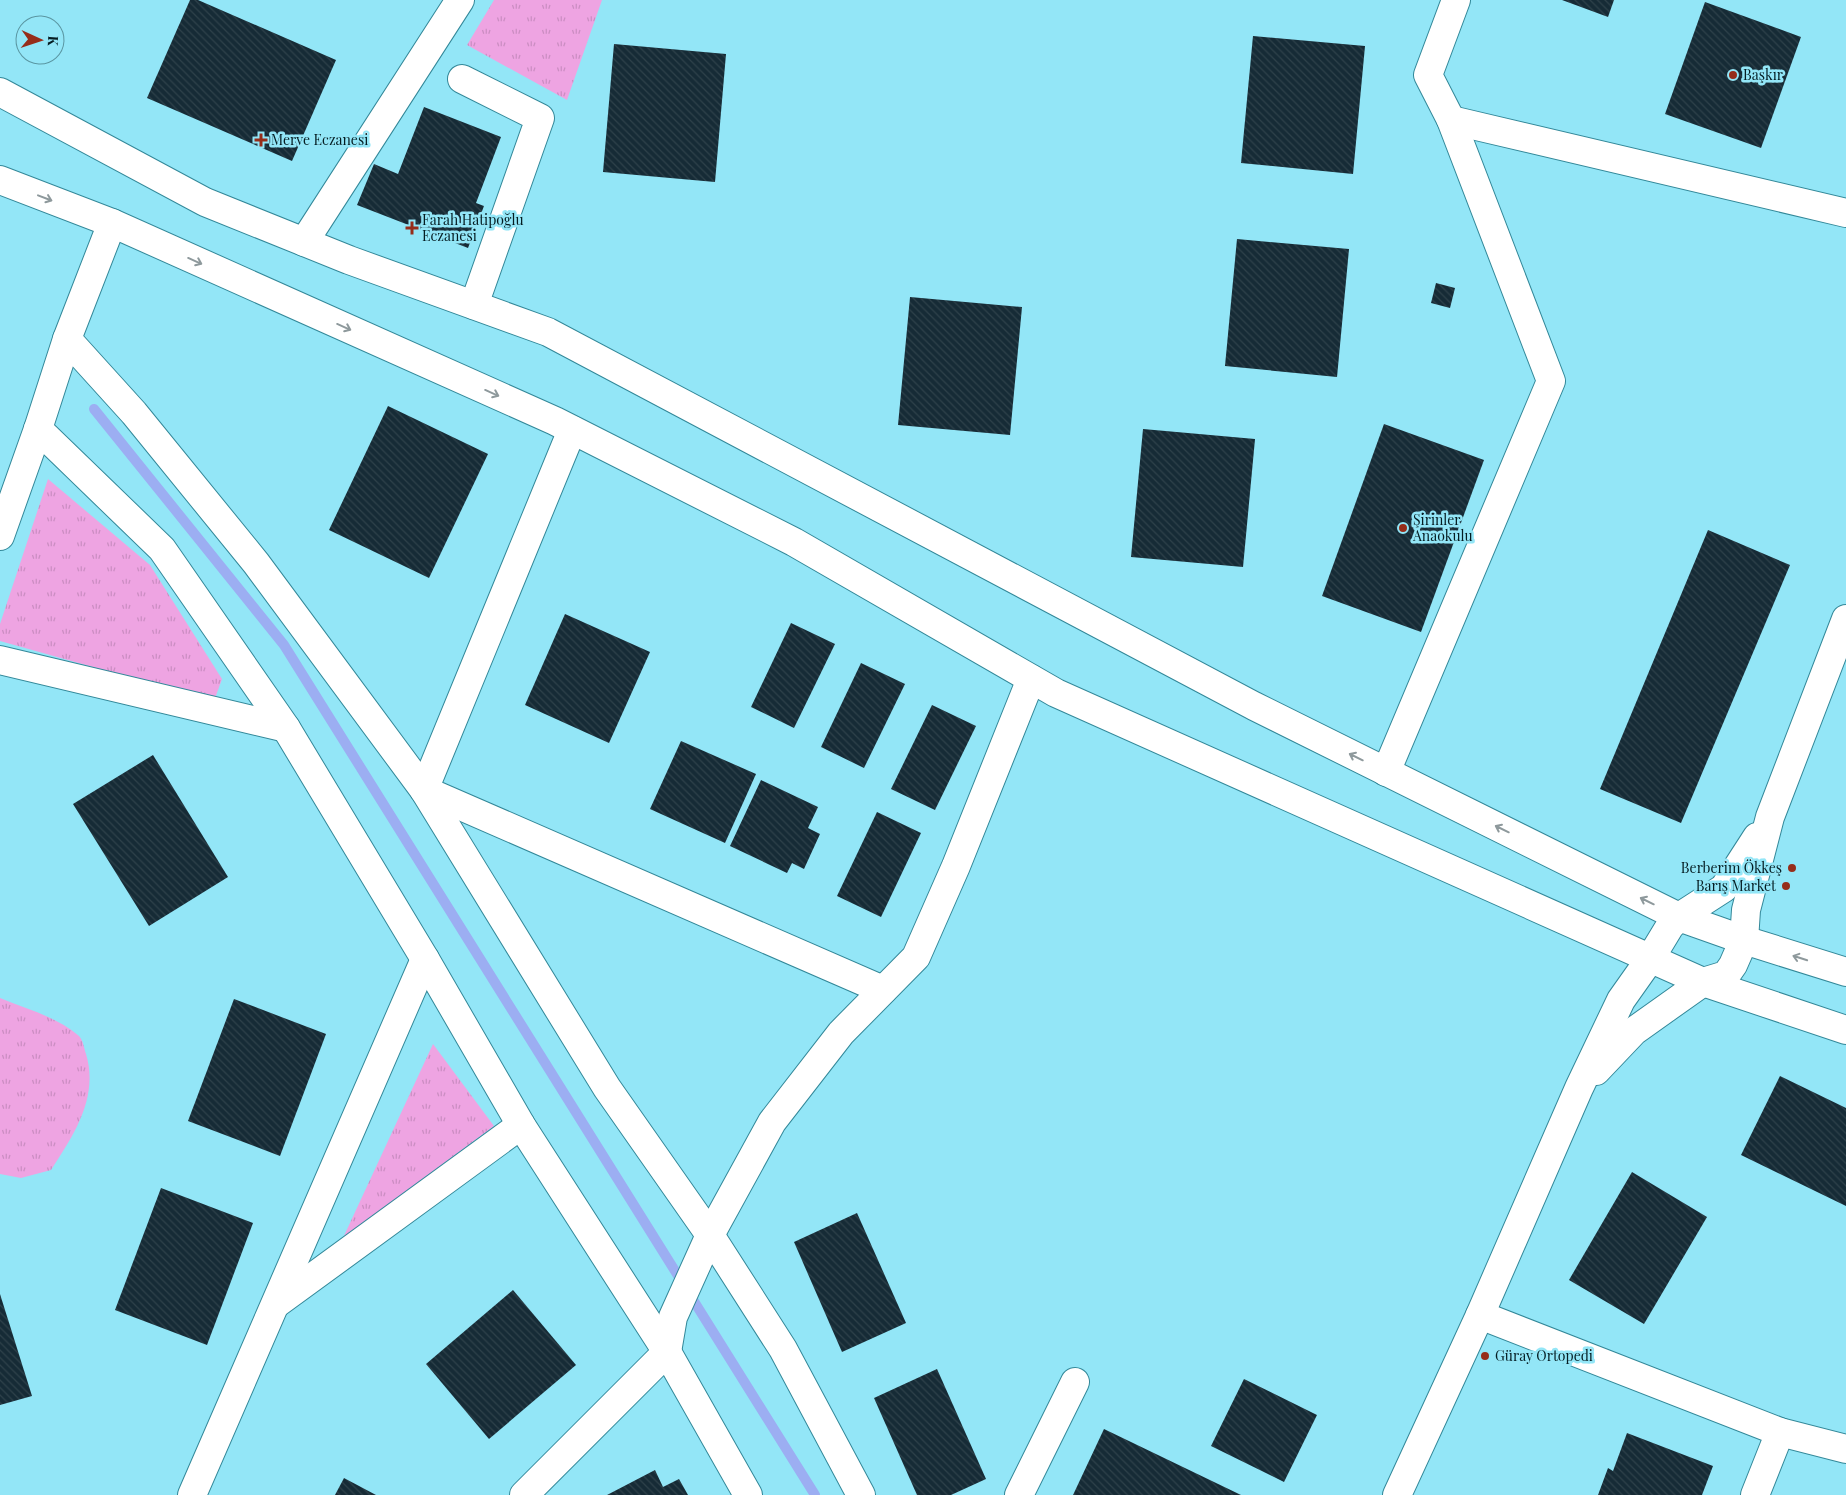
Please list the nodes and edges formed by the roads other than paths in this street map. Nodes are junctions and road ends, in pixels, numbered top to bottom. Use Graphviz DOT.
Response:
graph roads {
  1 [pos="460,0"];
  2 [pos="1456,0"];
  3 [pos="462,79"];
  4 [pos="0,92"];
  5 [pos="1452,120"];
  6 [pos="0,180"];
  7 [pos="1846,213"];
  8 [pos="112,224"];
  9 [pos="304,242"];
  10 [pos="474,305"];
  11 [pos="67,339"];
  12 [pos="38,429"];
  13 [pos="572,430"];
  14 [pos="0,536"];
  15 [pos="1846,619"];
  16 [pos="0,660"];
  17 [pos="1031,679"];
  18 [pos="286,728"];
  19 [pos="1386,772"];
  20 [pos="424,790"];
  21 [pos="1770,817"];
  22 [pos="1680,917"];
  23 [pos="1744,940"];
  24 [pos="424,959"];
  25 [pos="1650,959"];
  26 [pos="1846,972"];
  27 [pos="1703,982"];
  28 [pos="883,990"];
  29 [pos="1846,1030"];
  30 [pos="1579,1088"];
  31 [pos="521,1125"];
  32 [pos="710,1236"];
  33 [pos="275,1304"];
  34 [pos="1480,1315"];
  35 [pos="667,1352"];
  36 [pos="1075,1382"];
  37 [pos="1780,1432"];
  38 [pos="1846,1449"];
  39 [pos="192,1495"];
  40 [pos="524,1495"];
  41 [pos="748,1495"];
  42 [pos="861,1495"];
  43 [pos="1019,1495"];
  44 [pos="1397,1495"];
  45 [pos="1755,1495"];
  1 -- 9 [label="street"];
  2 -- 5 [label="street"];
  3 -- 10 [label="street"];
  4 -- 9 [label="street"];
  5 -- 7 [label="street"];
  5 -- 19 [label="street"];
  6 -- 8 [label="street, one-way"];
  8 -- 11 [label="street"];
  8 -- 13 [label="street, one-way"];
  9 -- 10 [label="street"];
  19 -- 10 [label="street, one-way"];
  11 -- 12 [label="street"];
  11 -- 20 [label="street"];
  12 -- 14 [label="street"];
  12 -- 18 [label="street"];
  13 -- 17 [label="street"];
  13 -- 20 [label="street"];
  15 -- 21 [label="street"];
  16 -- 18 [label="street"];
  17 -- 25 [label="street"];
  17 -- 28 [label="street"];
  18 -- 24 [label="street"];
  22 -- 19 [label="street, one-way"];
  20 -- 28 [label="street"];
  20 -- 32 [label="street"];
  21 -- 22 [label="street"];
  21 -- 23 [label="street"];
  22 -- 23 [label="street"];
  22 -- 25 [label="street"];
  26 -- 23 [label="street, one-way"];
  23 -- 27 [label="street"];
  24 -- 31 [label="street"];
  24 -- 33 [label="street"];
  25 -- 27 [label="street"];
  25 -- 30 [label="street"];
  27 -- 29 [label="street"];
  27 -- 30 [label="street"];
  28 -- 32 [label="street"];
  30 -- 34 [label="street"];
  31 -- 33 [label="street"];
  31 -- 35 [label="street"];
  32 -- 35 [label="street"];
  32 -- 42 [label="street"];
  33 -- 39 [label="street"];
  34 -- 37 [label="street"];
  34 -- 44 [label="street"];
  35 -- 40 [label="street"];
  35 -- 41 [label="street"];
  36 -- 43 [label="street"];
  37 -- 38 [label="street"];
  37 -- 45 [label="street"];
}
